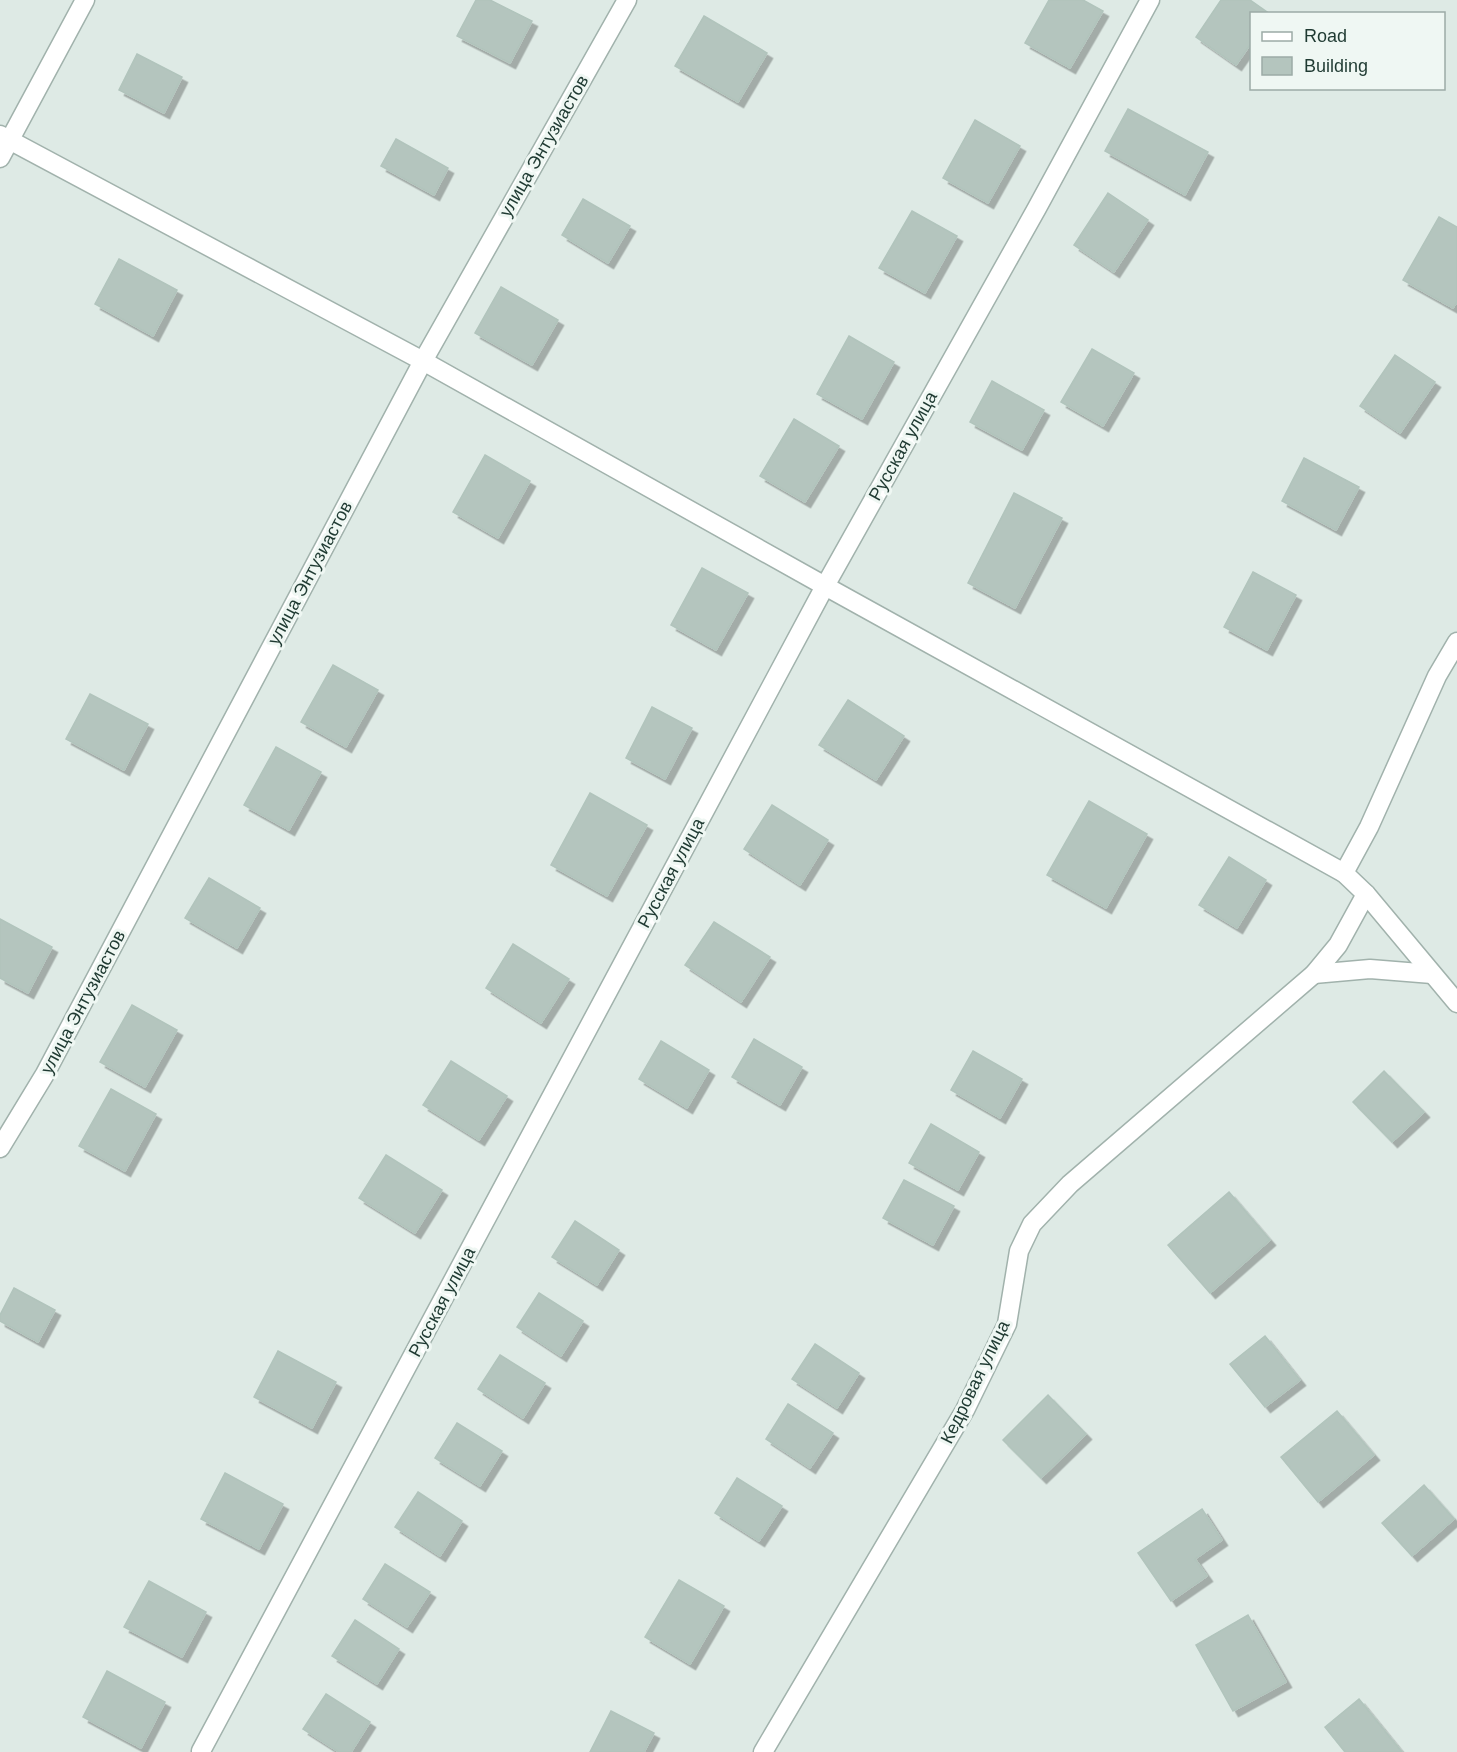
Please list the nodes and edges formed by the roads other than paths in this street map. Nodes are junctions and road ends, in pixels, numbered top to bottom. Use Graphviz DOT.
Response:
graph roads {
  1 [pos="84,0"];
  2 [pos="627,0"];
  3 [pos="1150,0"];
  4 [pos="4,137"];
  5 [pos="0,158"];
  6 [pos="423,361"];
  7 [pos="825,586"];
  8 [pos="1457,642"];
  9 [pos="1344,873"];
  10 [pos="1366,894"];
  11 [pos="1314,974"];
  12 [pos="1432,974"];
  13 [pos="1457,1003"];
  14 [pos="0,1148"];
  15 [pos="201,1751"];
  16 [pos="763,1752"];
  1 -- 4 [label="street"];
  2 -- 6 [label="street, улица Энтузиастов"];
  3 -- 7 [label="street, Русская улица"];
  4 -- 5 [label="street"];
  4 -- 6 [label="street"];
  6 -- 7 [label="street"];
  6 -- 14 [label="street, улица Энтузиастов"];
  7 -- 9 [label="street"];
  7 -- 15 [label="street, Русская улица"];
  8 -- 9 [label="street"];
  9 -- 10 [label="street"];
  10 -- 11 [label="street, Кедровая улица"];
  10 -- 12 [label="street"];
  11 -- 12 [label="street"];
  11 -- 16 [label="street, Кедровая улица"];
  12 -- 13 [label="street"];
}
